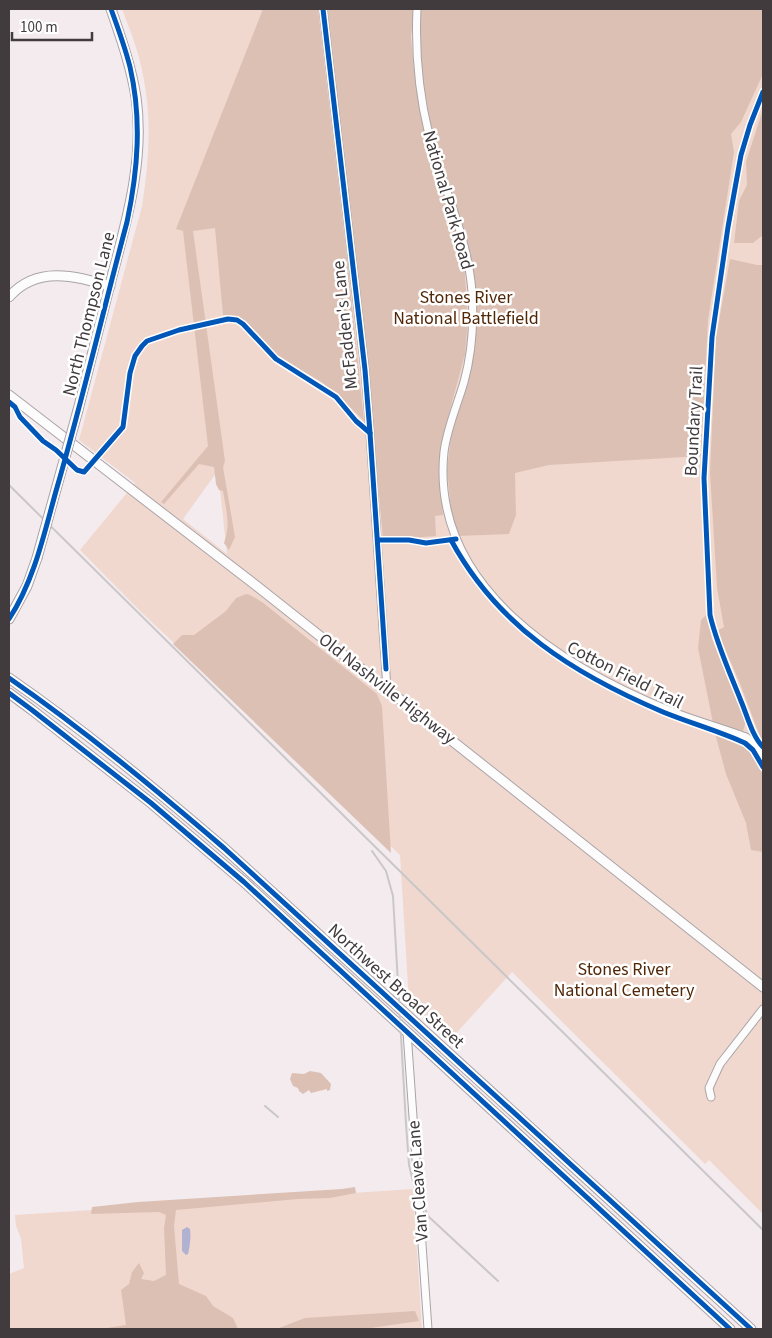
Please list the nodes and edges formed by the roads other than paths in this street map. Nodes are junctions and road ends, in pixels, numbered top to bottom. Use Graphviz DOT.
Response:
graph roads {
  1 [pos="111,9"];
  2 [pos="323,9"];
  3 [pos="417,9"];
  4 [pos="110,286"];
  5 [pos="9,297"];
  6 [pos="9,395"];
  7 [pos="9,619"];
  8 [pos="9,678"];
  9 [pos="387,689"];
  10 [pos="9,693"];
  11 [pos="763,756"];
  12 [pos="117,759"];
  13 [pos="109,770"];
  14 [pos="160,793"];
  15 [pos="151,803"];
  16 [pos="224,848"];
  17 [pos="215,858"];
  18 [pos="278,898"];
  19 [pos="270,906"];
  20 [pos="354,966"];
  21 [pos="346,975"];
  22 [pos="763,987"];
  23 [pos="763,1010"];
  24 [pos="416,1022"];
  25 [pos="407,1032"];
  26 [pos="711,1097"];
  27 [pos="507,1105"];
  28 [pos="497,1114"];
  29 [pos="600,1191"];
  30 [pos="591,1201"];
  31 [pos="702,1284"];
  32 [pos="693,1295"];
  33 [pos="428,1329"];
  34 [pos="730,1329"];
  35 [pos="751,1329"];
  1 -- 4 [label="main road, North Thompson Lane"];
  2 -- 9 [label="street, McFadden's Lane"];
  3 -- 11 [label="street, National Park Road"];
  4 -- 5 [label="main road"];
  4 -- 7 [label="main road, North Thompson Lane, bridge"];
  6 -- 9 [label="main road, Old Nashville Highway"];
  8 -- 12 [label="main road, Northwest Broad Street"];
  9 -- 22 [label="main road, Old Nashville Highway"];
  10 -- 13 [label="main road, Northwest Broad Street"];
  12 -- 13 [label="main road"];
  12 -- 14 [label="main road, Northwest Broad Street"];
  13 -- 15 [label="main road, Northwest Broad Street"];
  14 -- 15 [label="main road"];
  14 -- 16 [label="main road, Northwest Broad Street"];
  15 -- 17 [label="main road, Northwest Broad Street"];
  16 -- 17 [label="main road"];
  16 -- 18 [label="main road, Northwest Broad Street"];
  17 -- 19 [label="main road, Northwest Broad Street"];
  18 -- 19 [label="main road"];
  18 -- 20 [label="main road, Northwest Broad Street"];
  19 -- 21 [label="main road, Northwest Broad Street"];
  20 -- 21 [label="main road"];
  20 -- 24 [label="main road, Northwest Broad Street"];
  21 -- 25 [label="main road, Northwest Broad Street"];
  23 -- 26 [label="street"];
  24 -- 25 [label="main road"];
  24 -- 27 [label="main road, Northwest Broad Street"];
  25 -- 28 [label="main road, Northwest Broad Street"];
  25 -- 33 [label="street, Van Cleave Lane"];
  27 -- 28 [label="main road"];
  27 -- 29 [label="main road, Northwest Broad Street"];
  28 -- 30 [label="main road, Northwest Broad Street"];
  29 -- 30 [label="main road"];
  29 -- 31 [label="main road, Northwest Broad Street"];
  30 -- 32 [label="main road, Northwest Broad Street"];
  31 -- 32 [label="main road"];
  31 -- 35 [label="main road, Northwest Broad Street"];
  32 -- 34 [label="main road, Northwest Broad Street"];
}
